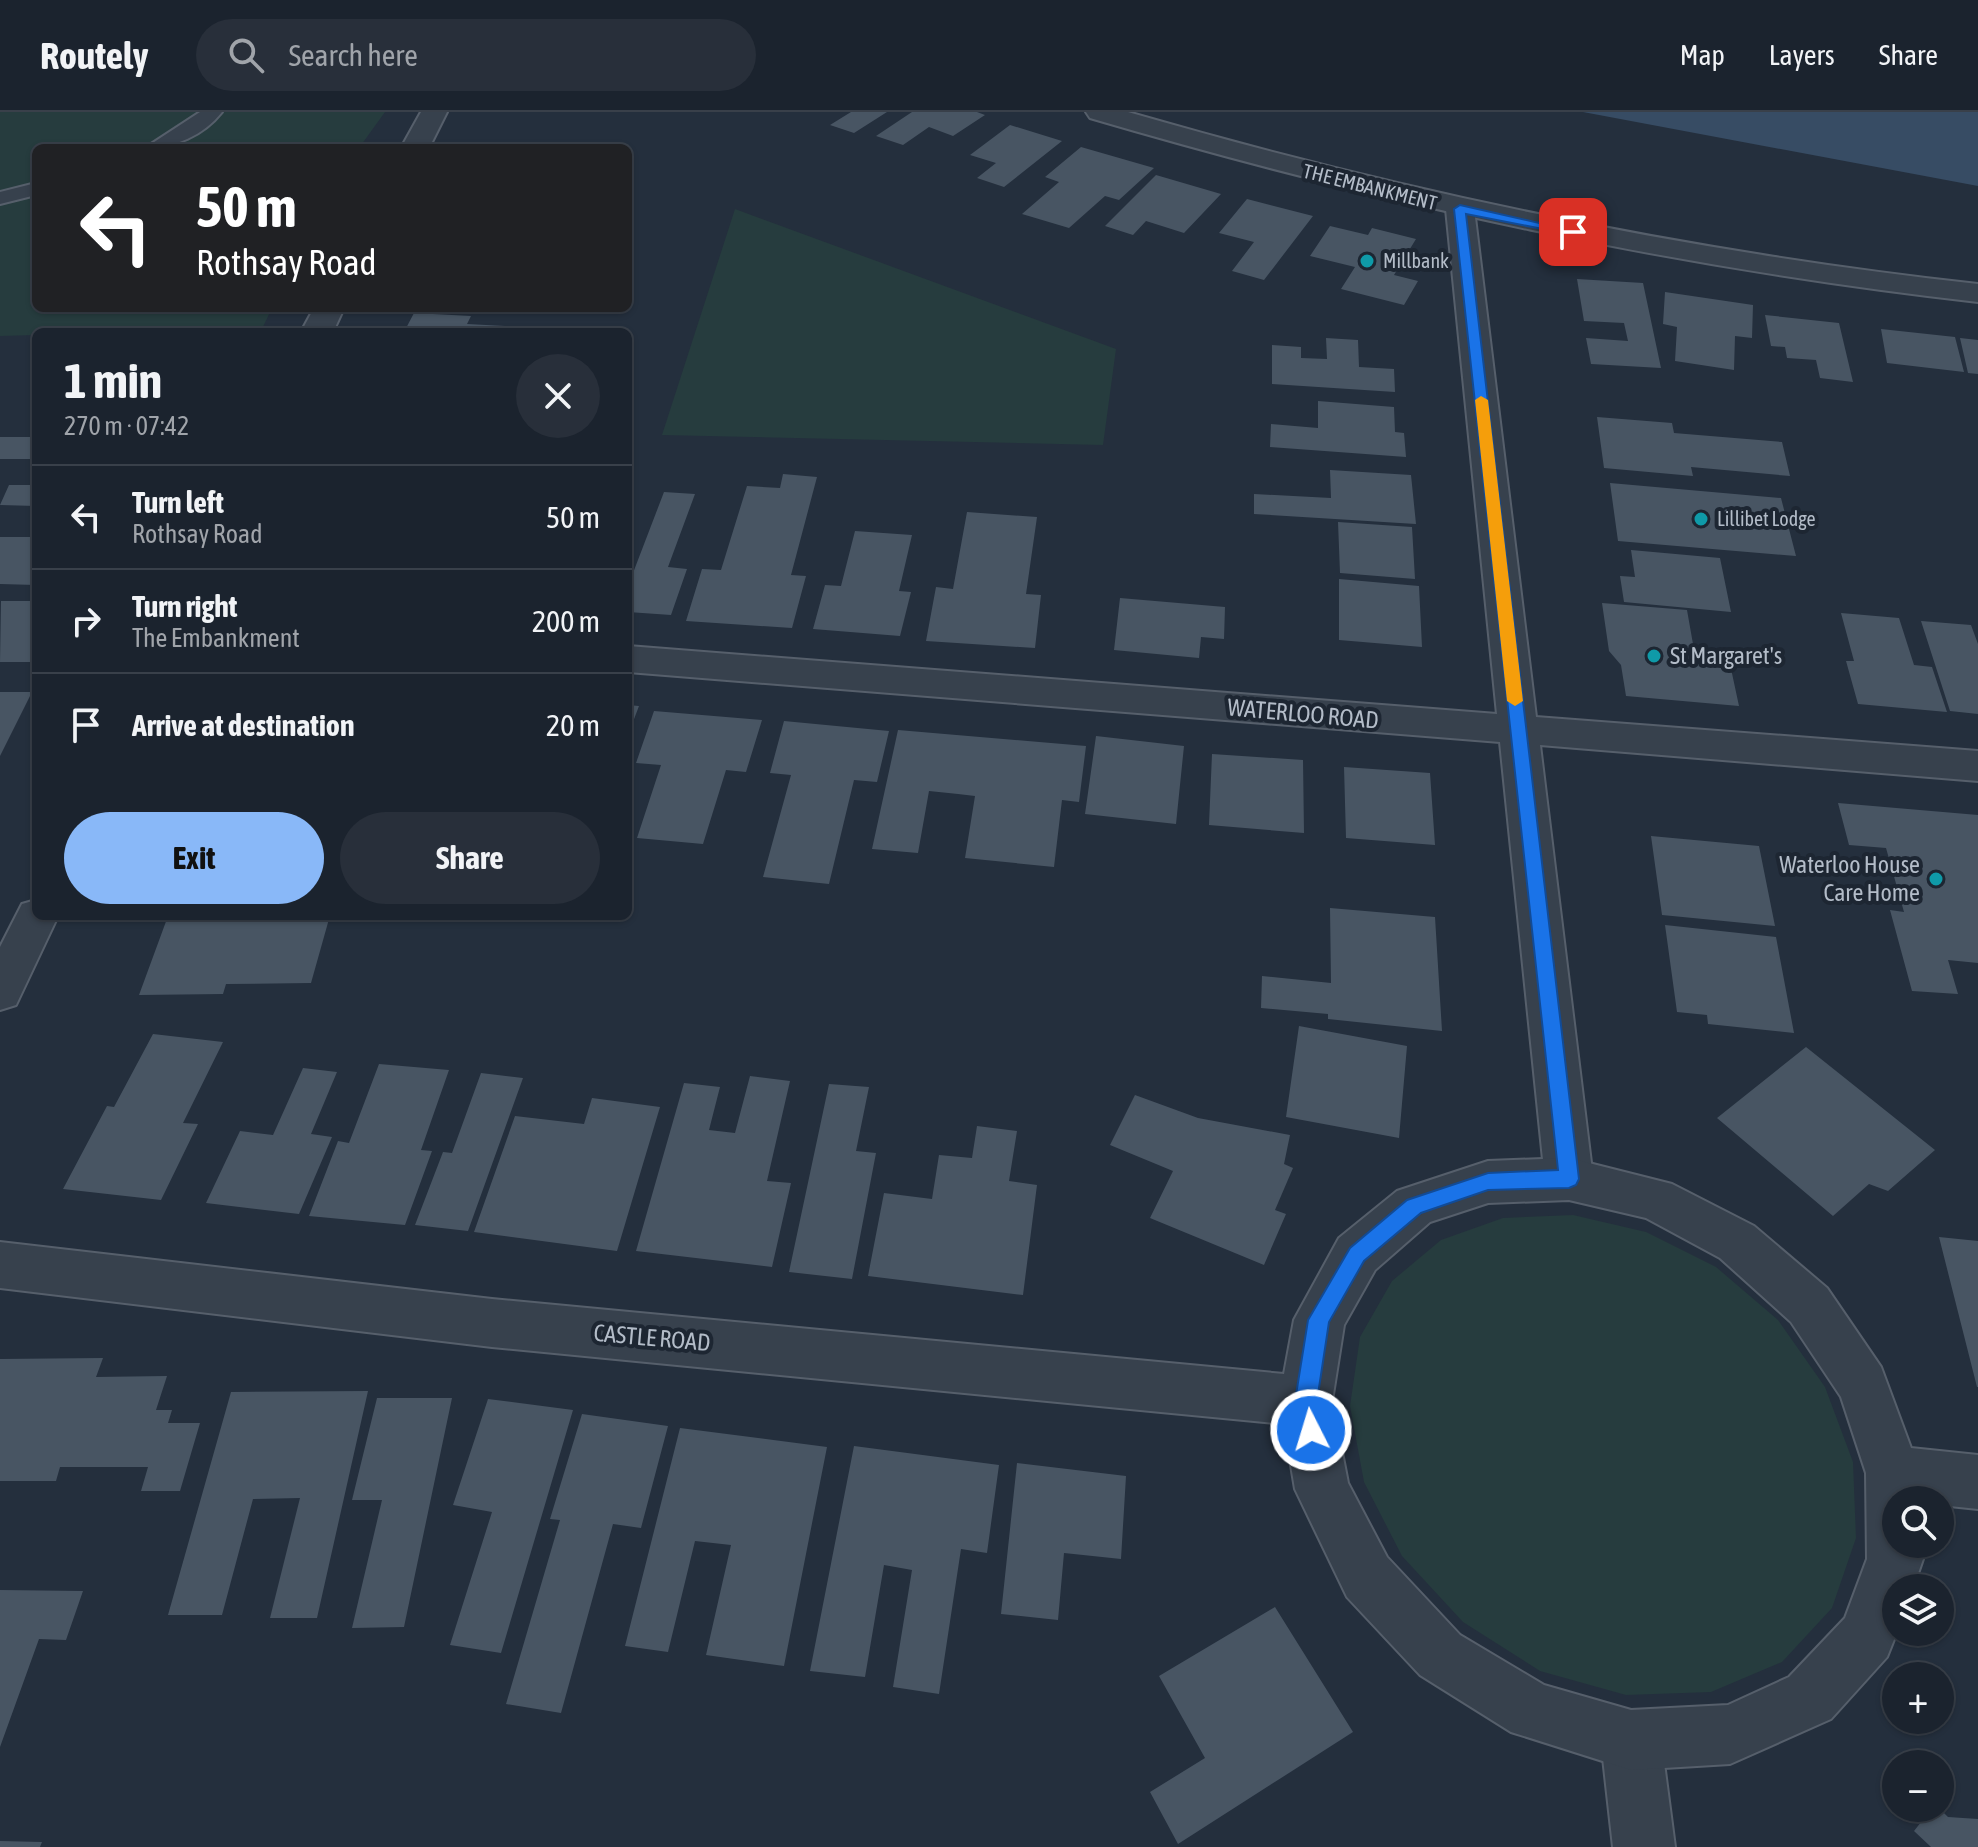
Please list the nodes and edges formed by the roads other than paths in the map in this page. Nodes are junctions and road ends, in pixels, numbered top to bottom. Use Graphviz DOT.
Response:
graph roads {
  1 [pos="212,112"];
  2 [pos="434,112"];
  3 [pos="1099,112"];
  4 [pos="162,144"];
  5 [pos="417,144"];
  6 [pos="32,190"];
  7 [pos="0,198"];
  8 [pos="1460,209"];
  9 [pos="1978,293"];
  10 [pos="632,659"];
  11 [pos="1518,731"];
  12 [pos="1978,766"];
  13 [pos="35,920"];
  14 [pos="0,992"];
  15 [pos="1569,1179"];
  16 [pos="0,1265"];
  17 [pos="1306,1401"];
  18 [pos="1893,1473"];
  19 [pos="1978,1482"];
  20 [pos="1631,1740"];
  21 [pos="1644,1847"];
  1 -- 4 [label="lane"];
  2 -- 5 [label="street"];
  3 -- 8 [label="street, THE EMBANKMENT"];
  6 -- 7 [label="lane"];
  8 -- 9 [label="street, THE EMBANKMENT"];
  8 -- 11 [label="street"];
  10 -- 11 [label="street, WATERLOO ROAD"];
  11 -- 12 [label="street, WATERLOO ROAD"];
  11 -- 15 [label="street"];
  13 -- 14 [label="street"];
  15 -- 17 [label="street"];
  15 -- 18 [label="street"];
  16 -- 17 [label="street, CASTLE ROAD"];
  17 -- 20 [label="street"];
  18 -- 19 [label="street"];
  18 -- 20 [label="street"];
  20 -- 21 [label="street"];
}
